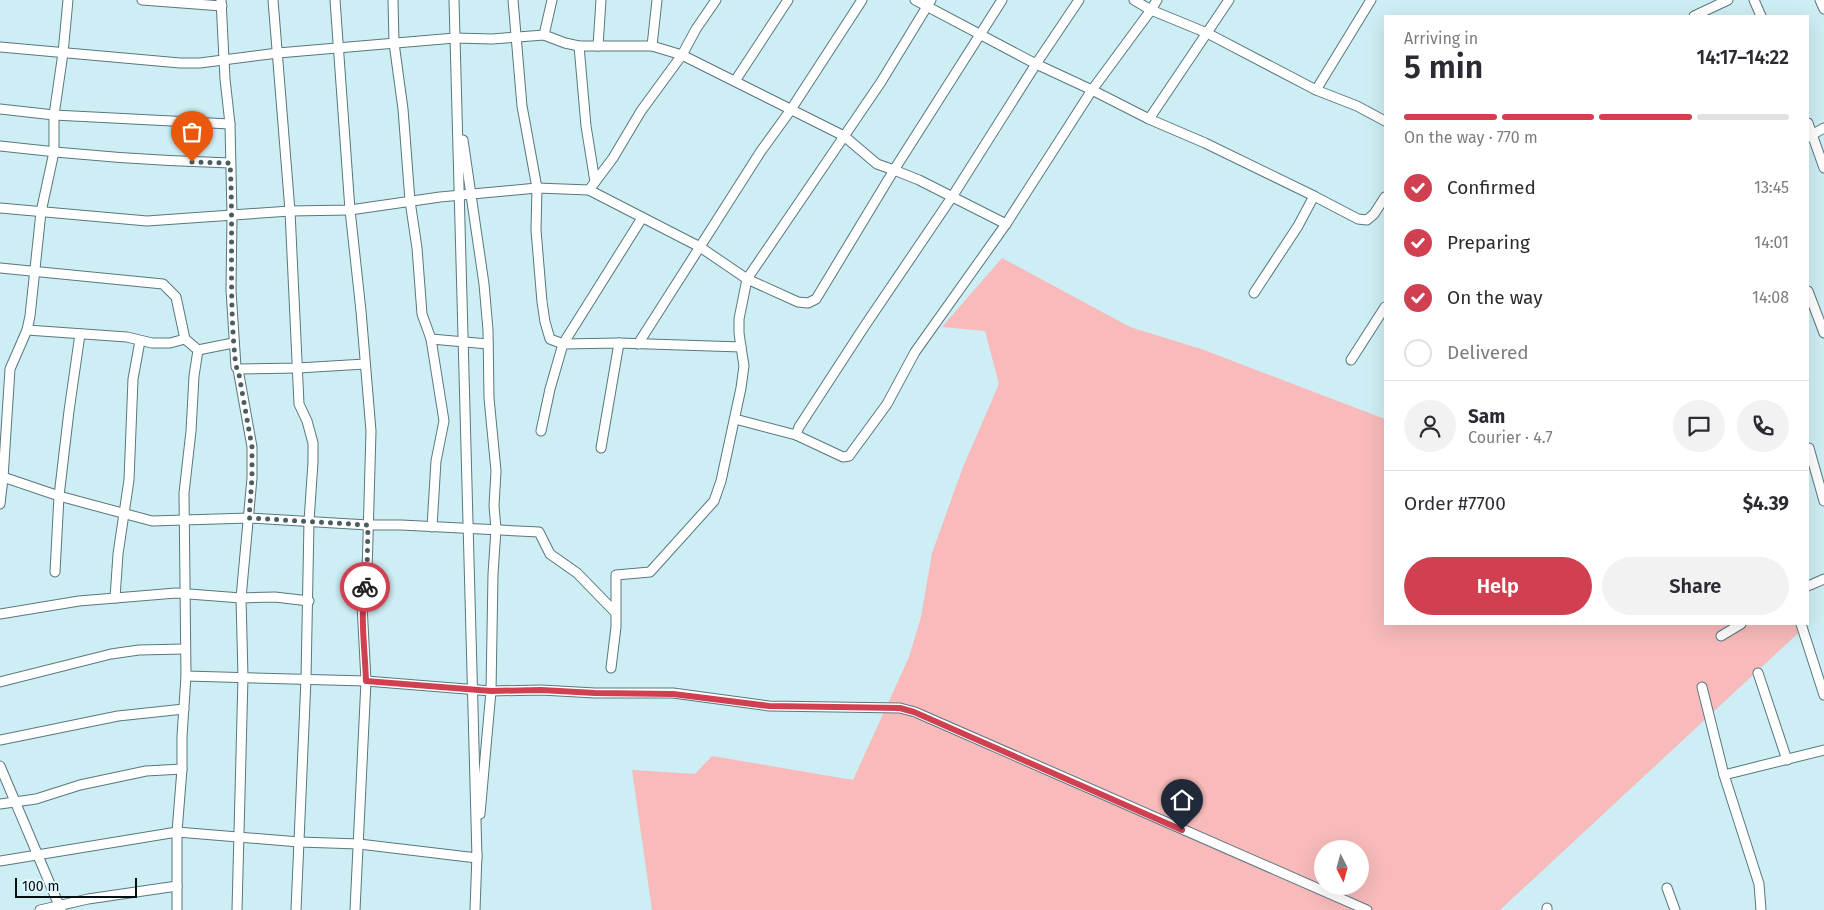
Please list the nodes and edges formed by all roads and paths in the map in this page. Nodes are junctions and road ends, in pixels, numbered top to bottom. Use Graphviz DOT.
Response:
graph roads {
  1 [pos="68,0"];
  2 [pos="142,0"];
  3 [pos="273,0"];
  4 [pos="335,0"];
  5 [pos="392,0"];
  6 [pos="454,0"];
  7 [pos="514,0"];
  8 [pos="552,0"];
  9 [pos="601,0"];
  10 [pos="657,0"];
  11 [pos="716,0"];
  12 [pos="788,0"];
  13 [pos="862,0"];
  14 [pos="915,0"];
  15 [pos="1002,0"];
  16 [pos="1079,0"];
  17 [pos="1134,0"];
  18 [pos="1157,0"];
  19 [pos="1229,0"];
  20 [pos="1372,0"];
  21 [pos="1728,0"];
  22 [pos="1754,0"];
  23 [pos="1820,0"];
  24 [pos="221,3"];
  25 [pos="929,3"];
  26 [pos="1824,9"];
  27 [pos="1151,10"];
  28 [pos="1696,15"];
  29 [pos="1761,15"];
  30 [pos="1206,33"];
  31 [pos="980,34"];
  32 [pos="544,35"];
  33 [pos="516,37"];
  34 [pos="455,38"];
  35 [pos="394,43"];
  36 [pos="579,46"];
  37 [pos="598,46"];
  38 [pos="652,46"];
  39 [pos="0,47"];
  40 [pos="339,49"];
  41 [pos="63,53"];
  42 [pos="278,53"];
  43 [pos="682,55"];
  44 [pos="224,59"];
  45 [pos="1036,64"];
  46 [pos="735,81"];
  47 [pos="1092,90"];
  48 [pos="1316,90"];
  49 [pos="0,109"];
  50 [pos="790,110"];
  51 [pos="54,116"];
  52 [pos="1149,119"];
  53 [pos="1384,120"];
  54 [pos="230,124"];
  55 [pos="1824,128"];
  56 [pos="844,136"];
  57 [pos="1810,136"];
  58 [pos="0,146"];
  59 [pos="54,152"];
  60 [pos="230,163"];
  61 [pos="1824,168"];
  62 [pos="894,170"];
  63 [pos="595,182"];
  64 [pos="537,188"];
  65 [pos="589,190"];
  66 [pos="470,196"];
  67 [pos="1314,196"];
  68 [pos="952,197"];
  69 [pos="1384,199"];
  70 [pos="410,201"];
  71 [pos="0,208"];
  72 [pos="350,210"];
  73 [pos="41,212"];
  74 [pos="290,212"];
  75 [pos="232,216"];
  76 [pos="642,218"];
  77 [pos="1006,224"];
  78 [pos="700,247"];
  79 [pos="0,268"];
  80 [pos="36,272"];
  81 [pos="747,279"];
  82 [pos="1254,293"];
  83 [pos="1809,293"];
  84 [pos="1384,309"];
  85 [pos="1820,312"];
  86 [pos="27,330"];
  87 [pos="1824,333"];
  88 [pos="80,334"];
  89 [pos="185,339"];
  90 [pos="431,339"];
  91 [pos="140,341"];
  92 [pos="233,343"];
  93 [pos="619,343"];
  94 [pos="488,344"];
  95 [pos="563,344"];
  96 [pos="638,344"];
  97 [pos="741,347"];
  98 [pos="198,350"];
  99 [pos="1351,360"];
  100 [pos="365,364"];
  101 [pos="298,368"];
  102 [pos="238,369"];
  103 [pos="735,419"];
  104 [pos="541,432"];
  105 [pos="796,435"];
  106 [pos="601,448"];
  107 [pos="1809,448"];
  108 [pos="2,477"];
  109 [pos="59,496"];
  110 [pos="1824,501"];
  111 [pos="0,504"];
  112 [pos="124,513"];
  113 [pos="249,518"];
  114 [pos="184,519"];
  115 [pos="309,522"];
  116 [pos="368,525"];
  117 [pos="432,527"];
  118 [pos="496,529"];
  119 [pos="55,572"];
  120 [pos="1824,578"];
  121 [pos="1809,586"];
  122 [pos="185,594"];
  123 [pos="115,598"];
  124 [pos="241,598"];
  125 [pos="308,601"];
  126 [pos="615,612"];
  127 [pos="0,614"];
  128 [pos="1740,625"];
  129 [pos="1801,625"];
  130 [pos="1722,636"];
  131 [pos="184,649"];
  132 [pos="611,668"];
  133 [pos="1758,673"];
  134 [pos="186,676"];
  135 [pos="243,677"];
  136 [pos="306,679"];
  137 [pos="366,681"];
  138 [pos="0,682"];
  139 [pos="1702,687"];
  140 [pos="491,691"];
  141 [pos="1824,695"];
  142 [pos="184,709"];
  143 [pos="0,740"];
  144 [pos="1824,750"];
  145 [pos="1787,760"];
  146 [pos="0,766"];
  147 [pos="182,769"];
  148 [pos="1724,775"];
  149 [pos="16,802"];
  150 [pos="0,804"];
  151 [pos="177,832"];
  152 [pos="239,838"];
  153 [pos="299,842"];
  154 [pos="359,844"];
  155 [pos="37,854"];
  156 [pos="477,858"];
  157 [pos="0,861"];
  158 [pos="177,886"];
  159 [pos="1667,888"];
  160 [pos="60,908"];
  161 [pos="40,910"];
  162 [pos="176,910"];
  163 [pos="237,910"];
  164 [pos="296,910"];
  165 [pos="355,910"];
  166 [pos="475,910"];
  167 [pos="1367,910"];
  168 [pos="1675,910"];
  169 [pos="1761,910"];
  1 -- 41 [label="street"];
  2 -- 24 [label="street"];
  3 -- 42 [label="street"];
  4 -- 40 [label="street"];
  5 -- 35 [label="street"];
  6 -- 34 [label="street"];
  6 -- 156 [label="street"];
  7 -- 33 [label="street"];
  8 -- 32 [label="street"];
  9 -- 37 [label="street"];
  10 -- 38 [label="street"];
  11 -- 43 [label="street"];
  12 -- 46 [label="street"];
  13 -- 50 [label="street"];
  14 -- 25 [label="street"];
  15 -- 31 [label="street"];
  16 -- 45 [label="street"];
  17 -- 27 [label="street"];
  18 -- 27 [label="street"];
  19 -- 30 [label="street"];
  20 -- 48 [label="street"];
  21 -- 28 [label="street"];
  22 -- 29 [label="street"];
  23 -- 26 [label="street"];
  24 -- 44 [label="street"];
  25 -- 31 [label="street"];
  25 -- 56 [label="street"];
  27 -- 30 [label="street"];
  27 -- 47 [label="street"];
  30 -- 48 [label="street"];
  30 -- 52 [label="street"];
  31 -- 45 [label="street"];
  31 -- 62 [label="street"];
  32 -- 33 [label="street"];
  32 -- 36 [label="street"];
  33 -- 34 [label="street"];
  33 -- 64 [label="street"];
  34 -- 35 [label="street"];
  34 -- 66 [label="street"];
  35 -- 40 [label="street"];
  35 -- 70 [label="street"];
  36 -- 37 [label="street"];
  36 -- 63 [label="street"];
  37 -- 38 [label="street"];
  38 -- 43 [label="street"];
  39 -- 41 [label="street"];
  40 -- 42 [label="street"];
  40 -- 72 [label="street"];
  41 -- 44 [label="street"];
  41 -- 51 [label="street"];
  42 -- 44 [label="street"];
  42 -- 74 [label="street"];
  43 -- 46 [label="street"];
  43 -- 63 [label="street"];
  44 -- 54 [label="street"];
  45 -- 47 [label="street"];
  45 -- 68 [label="street"];
  46 -- 50 [label="street"];
  47 -- 52 [label="street"];
  47 -- 77 [label="street"];
  48 -- 53 [label="street"];
  49 -- 51 [label="street"];
  50 -- 56 [label="street"];
  50 -- 78 [label="street"];
  51 -- 54 [label="street"];
  51 -- 59 [label="street"];
  52 -- 67 [label="street"];
  54 -- 60 [label="street"];
  55 -- 57 [label="street"];
  56 -- 62 [label="street"];
  56 -- 81 [label="street"];
  57 -- 61 [label="street"];
  58 -- 59 [label="street"];
  59 -- 60 [label="street"];
  59 -- 73 [label="street"];
  60 -- 75 [label="street"];
  62 -- 68 [label="street"];
  62 -- 81 [label="street"];
  63 -- 65 [label="street"];
  64 -- 65 [label="street"];
  64 -- 66 [label="street"];
  64 -- 95 [label="street"];
  65 -- 76 [label="street"];
  66 -- 70 [label="street"];
  66 -- 94 [label="street"];
  67 -- 69 [label="street"];
  67 -- 82 [label="street"];
  68 -- 77 [label="street"];
  68 -- 105 [label="street"];
  70 -- 72 [label="street"];
  70 -- 90 [label="street"];
  71 -- 73 [label="street"];
  72 -- 74 [label="street"];
  72 -- 100 [label="street"];
  73 -- 75 [label="street"];
  73 -- 80 [label="street"];
  74 -- 75 [label="street"];
  74 -- 101 [label="street"];
  75 -- 92 [label="street"];
  76 -- 78 [label="street"];
  76 -- 95 [label="street"];
  77 -- 105 [label="street"];
  78 -- 81 [label="street"];
  78 -- 96 [label="street"];
  79 -- 80 [label="street"];
  80 -- 86 [label="street"];
  80 -- 89 [label="street"];
  81 -- 97 [label="street"];
  83 -- 85 [label="street"];
  84 -- 99 [label="street"];
  85 -- 87 [label="street"];
  86 -- 88 [label="street"];
  86 -- 108 [label="street"];
  88 -- 91 [label="street"];
  88 -- 109 [label="street"];
  89 -- 91 [label="street"];
  89 -- 98 [label="street"];
  90 -- 94 [label="street"];
  90 -- 117 [label="street"];
  91 -- 112 [label="street"];
  92 -- 98 [label="street"];
  92 -- 102 [label="street"];
  93 -- 95 [label="street"];
  93 -- 96 [label="street"];
  93 -- 106 [label="street"];
  94 -- 118 [label="street"];
  95 -- 104 [label="street"];
  96 -- 97 [label="street"];
  97 -- 103 [label="street"];
  98 -- 114 [label="street"];
  100 -- 101 [label="street"];
  100 -- 116 [label="street"];
  101 -- 102 [label="street"];
  101 -- 115 [label="street"];
  102 -- 113 [label="street"];
  103 -- 105 [label="street"];
  103 -- 126 [label="street"];
  107 -- 110 [label="street"];
  108 -- 109 [label="street"];
  108 -- 111 [label="street"];
  109 -- 112 [label="street"];
  109 -- 119 [label="street"];
  112 -- 114 [label="street"];
  112 -- 123 [label="street"];
  113 -- 114 [label="street"];
  113 -- 115 [label="street"];
  113 -- 124 [label="street"];
  114 -- 122 [label="street"];
  115 -- 116 [label="street"];
  115 -- 125 [label="street"];
  116 -- 117 [label="street"];
  116 -- 137 [label="street"];
  117 -- 118 [label="street"];
  118 -- 126 [label="street"];
  118 -- 140 [label="street"];
  120 -- 121 [label="street"];
  122 -- 123 [label="street"];
  122 -- 124 [label="street"];
  122 -- 131 [label="street"];
  123 -- 127 [label="street"];
  124 -- 125 [label="street"];
  124 -- 135 [label="street"];
  125 -- 136 [label="street"];
  126 -- 132 [label="street"];
  128 -- 130 [label="street"];
  129 -- 141 [label="street"];
  131 -- 134 [label="street"];
  131 -- 138 [label="street"];
  133 -- 145 [label="street"];
  134 -- 135 [label="street"];
  134 -- 142 [label="street"];
  135 -- 136 [label="street"];
  135 -- 152 [label="street"];
  136 -- 137 [label="street"];
  136 -- 153 [label="street"];
  137 -- 140 [label="street"];
  137 -- 154 [label="street"];
  139 -- 148 [label="street"];
  140 -- 156 [label="street"];
  140 -- 167 [label="street"];
  142 -- 143 [label="street"];
  142 -- 147 [label="street"];
  144 -- 145 [label="street"];
  145 -- 148 [label="street"];
  146 -- 149 [label="street"];
  147 -- 149 [label="street"];
  147 -- 151 [label="street"];
  148 -- 169 [label="street"];
  149 -- 150 [label="street"];
  149 -- 155 [label="street"];
  151 -- 152 [label="street"];
  151 -- 155 [label="street"];
  151 -- 158 [label="street"];
  152 -- 153 [label="street"];
  152 -- 163 [label="street"];
  153 -- 154 [label="street"];
  153 -- 164 [label="street"];
  154 -- 156 [label="street"];
  154 -- 165 [label="street"];
  155 -- 157 [label="street"];
  155 -- 160 [label="street"];
  156 -- 166 [label="street"];
  158 -- 160 [label="street"];
  158 -- 162 [label="street"];
  159 -- 168 [label="street"];
  160 -- 161 [label="street"];
}
